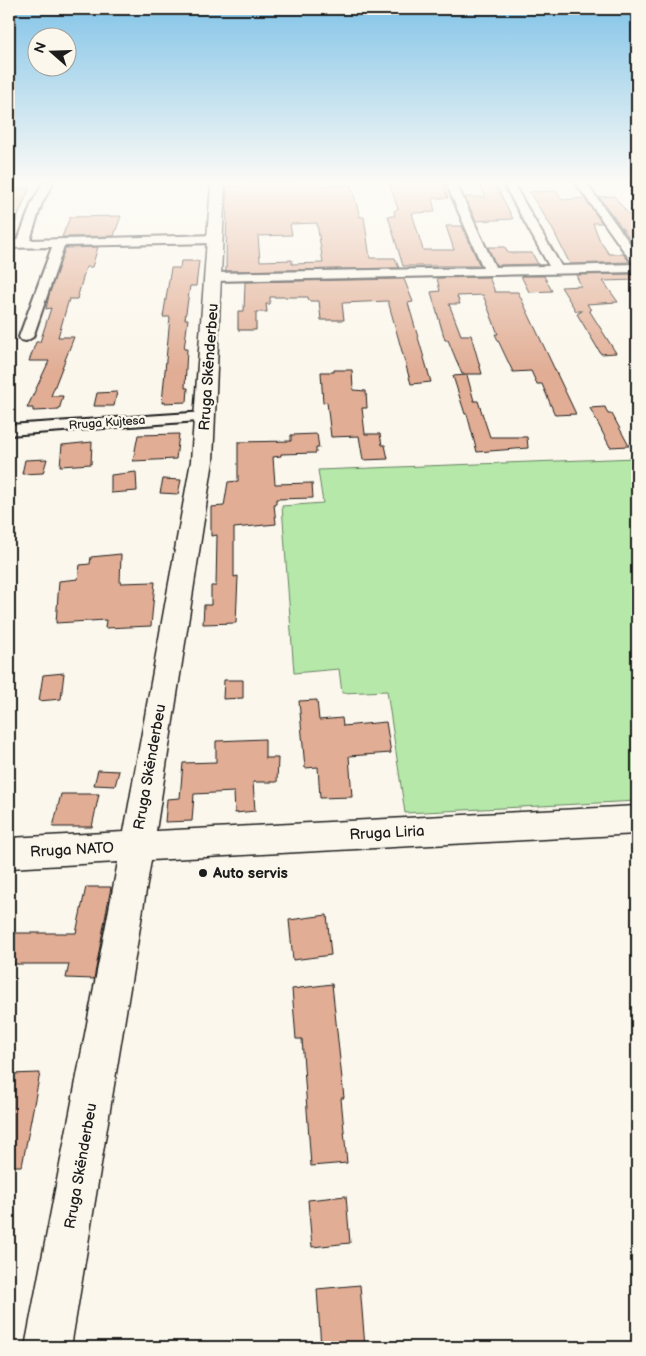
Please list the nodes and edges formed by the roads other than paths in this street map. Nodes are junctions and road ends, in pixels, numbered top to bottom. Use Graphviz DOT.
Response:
graph roads {
  1 [pos="58,246"];
  2 [pos="216,246"];
  3 [pos="480,246"];
  4 [pos="544,246"];
  5 [pos="626,246"];
  6 [pos="637,261"];
  7 [pos="637,268"];
  8 [pos="557,269"];
  9 [pos="491,271"];
  10 [pos="214,277"];
  11 [pos="26,337"];
  12 [pos="206,417"];
  13 [pos="9,430"];
  14 [pos="637,820"];
  15 [pos="136,847"];
  16 [pos="9,853"];
  17 [pos="48,1347"];
  1 -- 11 [label="street"];
  2 -- 10 [label="main road, Rruga Skënderbeu"];
  3 -- 9 [label="street"];
  4 -- 8 [label="street"];
  5 -- 6 [label="street"];
  7 -- 8 [label="street"];
  8 -- 9 [label="street"];
  9 -- 10 [label="street"];
  10 -- 12 [label="main road, Rruga Skënderbeu"];
  12 -- 13 [label="street, Rruga Kujtesa"];
  12 -- 15 [label="main road, Rruga Skënderbeu"];
  14 -- 15 [label="main road, Rruga Liria"];
  15 -- 16 [label="main road, Rruga NATO"];
  15 -- 17 [label="main road, Rruga Skënderbeu"];
}
